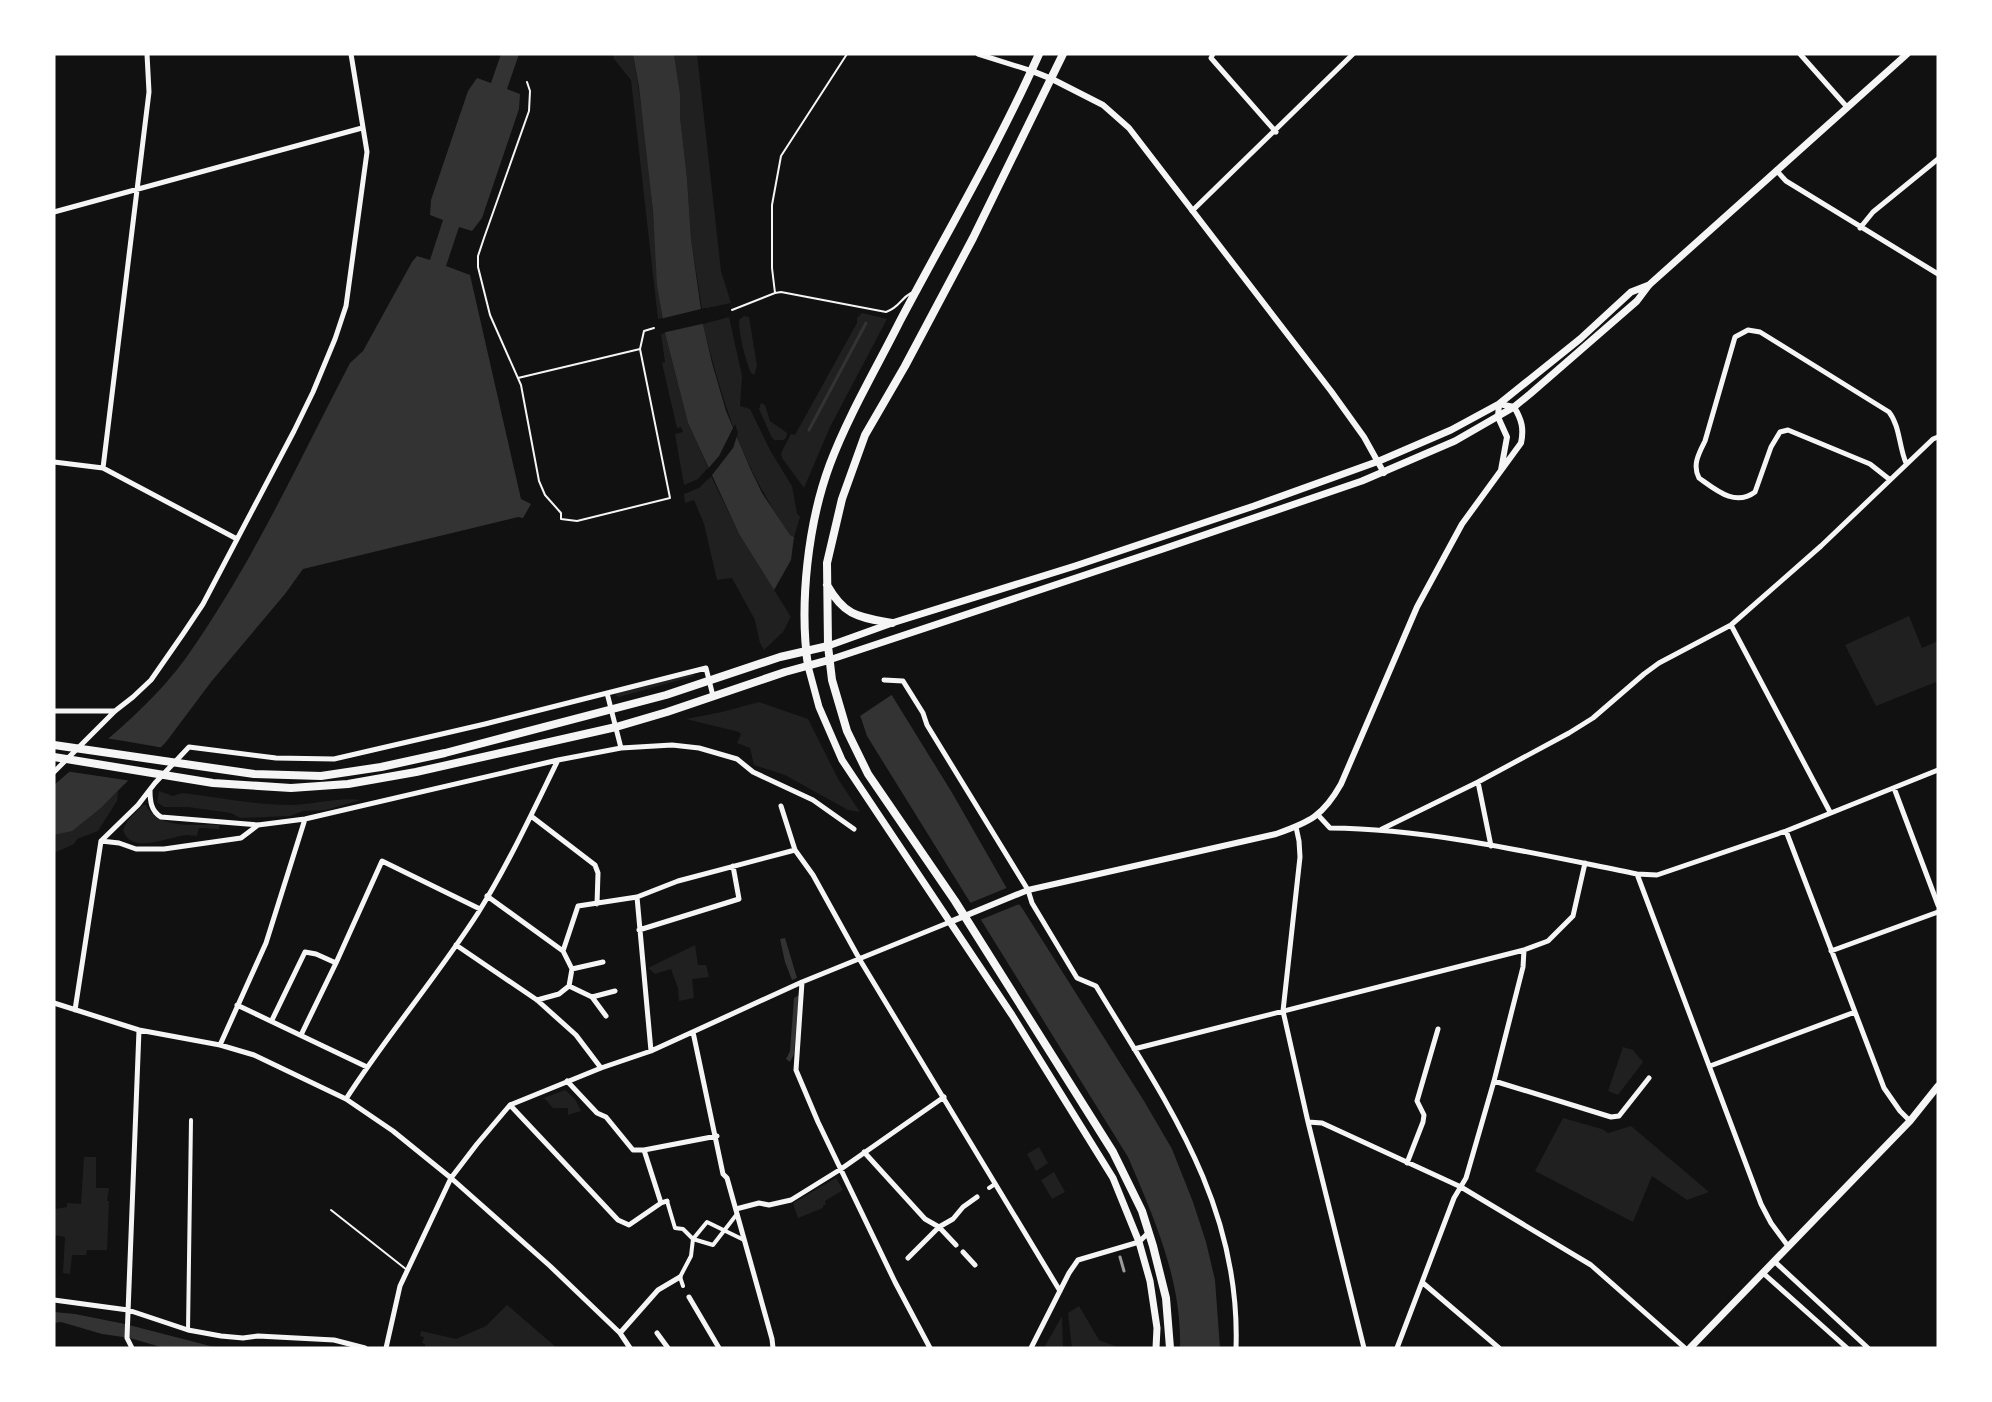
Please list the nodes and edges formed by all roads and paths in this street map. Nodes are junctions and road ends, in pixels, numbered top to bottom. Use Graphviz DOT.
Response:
graph roads {
  1 [pos="147,54"];
  2 [pos="351,54"];
  3 [pos="847,54"];
  4 [pos="978,54"];
  5 [pos="1039,54"];
  6 [pos="1063,54"];
  7 [pos="1213,54"];
  8 [pos="1353,54"];
  9 [pos="1800,54"];
  10 [pos="1907,54"];
  11 [pos="1032,71"];
  12 [pos="1053,79"];
  13 [pos="527,82"];
  14 [pos="1847,107"];
  15 [pos="362,128"];
  16 [pos="1275,132"];
  17 [pos="1938,159"];
  18 [pos="1776,170"];
  19 [pos="136,189"];
  20 [pos="1192,211"];
  21 [pos="54,212"];
  22 [pos="1860,228"];
  23 [pos="1938,274"];
  24 [pos="1649,285"];
  25 [pos="917,289"];
  26 [pos="775,293"];
  27 [pos="732,310"];
  28 [pos="654,328"];
  29 [pos="640,349"];
  30 [pos="518,378"];
  31 [pos="1499,404"];
  32 [pos="1514,407"];
  33 [pos="1498,417"];
  34 [pos="1938,437"];
  35 [pos="1379,461"];
  36 [pos="54,462"];
  37 [pos="1906,463"];
  38 [pos="103,468"];
  39 [pos="1501,470"];
  40 [pos="1384,473"];
  41 [pos="1889,479"];
  42 [pos="237,539"];
  43 [pos="826,585"];
  44 [pos="892,623"];
  45 [pos="1731,625"];
  46 [pos="828,646"];
  47 [pos="809,650"];
  48 [pos="829,660"];
  49 [pos="808,666"];
  50 [pos="884,680"];
  51 [pos="709,682"];
  52 [pos="713,696"];
  53 [pos="608,697"];
  54 [pos="612,710"];
  55 [pos="54,711"];
  56 [pos="115,711"];
  57 [pos="616,727"];
  58 [pos="54,745"];
  59 [pos="621,748"];
  60 [pos="57,758"];
  61 [pos="558,760"];
  62 [pos="1938,770"];
  63 [pos="54,772"];
  64 [pos="1478,782"];
  65 [pos="1894,788"];
  66 [pos="150,790"];
  67 [pos="781,806"];
  68 [pos="1830,812"];
  69 [pos="1318,815"];
  70 [pos="531,816"];
  71 [pos="305,819"];
  72 [pos="258,825"];
  73 [pos="1296,827"];
  74 [pos="855,829"];
  75 [pos="1382,829"];
  76 [pos="1786,831"];
  77 [pos="101,842"];
  78 [pos="1491,846"];
  79 [pos="795,850"];
  80 [pos="1585,864"];
  81 [pos="733,866"];
  82 [pos="1637,874"];
  83 [pos="1028,890"];
  84 [pos="487,896"];
  85 [pos="637,897"];
  86 [pos="597,904"];
  87 [pos="1938,905"];
  88 [pos="480,909"];
  89 [pos="1938,912"];
  90 [pos="964,915"];
  91 [pos="950,921"];
  92 [pos="639,930"];
  93 [pos="456,945"];
  94 [pos="1524,950"];
  95 [pos="563,951"];
  96 [pos="1831,951"];
  97 [pos="860,960"];
  98 [pos="603,962"];
  99 [pos="336,963"];
  100 [pos="572,969"];
  101 [pos="802,982"];
  102 [pos="570,986"];
  103 [pos="615,991"];
  104 [pos="592,997"];
  105 [pos="537,1000"];
  106 [pos="54,1003"];
  107 [pos="237,1005"];
  108 [pos="75,1010"];
  109 [pos="1283,1011"];
  110 [pos="1855,1012"];
  111 [pos="606,1016"];
  112 [pos="272,1020"];
  113 [pos="1438,1029"];
  114 [pos="139,1030"];
  115 [pos="693,1032"];
  116 [pos="301,1035"];
  117 [pos="220,1045"];
  118 [pos="1134,1049"];
  119 [pos="651,1051"];
  120 [pos="1710,1066"];
  121 [pos="367,1067"];
  122 [pos="601,1068"];
  123 [pos="1649,1078"];
  124 [pos="567,1082"];
  125 [pos="1494,1082"];
  126 [pos="1938,1086"];
  127 [pos="944,1097"];
  128 [pos="346,1099"];
  129 [pos="510,1105"];
  130 [pos="191,1120"];
  131 [pos="1910,1121"];
  132 [pos="1308,1122"];
  133 [pos="717,1136"];
  134 [pos="645,1150"];
  135 [pos="864,1152"];
  136 [pos="1407,1163"];
  137 [pos="841,1169"];
  138 [pos="451,1178"];
  139 [pos="995,1184"];
  140 [pos="1461,1187"];
  141 [pos="989,1188"];
  142 [pos="977,1197"];
  143 [pos="668,1201"];
  144 [pos="661,1203"];
  145 [pos="331,1210"];
  146 [pos="737,1211"];
  147 [pos="939,1227"];
  148 [pos="725,1231"];
  149 [pos="1149,1232"];
  150 [pos="693,1239"];
  151 [pos="744,1240"];
  152 [pos="1139,1242"];
  153 [pos="956,1245"];
  154 [pos="1788,1246"];
  155 [pos="963,1252"];
  156 [pos="908,1258"];
  157 [pos="1773,1262"];
  158 [pos="975,1265"];
  159 [pos="897,1269"];
  160 [pos="407,1270"];
  161 [pos="1763,1273"];
  162 [pos="891,1274"];
  163 [pos="680,1277"];
  164 [pos="1423,1283"];
  165 [pos="683,1286"];
  166 [pos="1060,1292"];
  167 [pos="688,1298"];
  168 [pos="54,1300"];
  169 [pos="128,1310"];
  170 [pos="188,1330"];
  171 [pos="620,1333"];
  172 [pos="657,1334"];
  173 [pos="132,1348"];
  174 [pos="365,1348"];
  175 [pos="386,1348"];
  176 [pos="630,1348"];
  177 [pos="668,1348"];
  178 [pos="719,1348"];
  179 [pos="773,1348"];
  180 [pos="930,1348"];
  181 [pos="1031,1348"];
  182 [pos="1156,1348"];
  183 [pos="1170,1348"];
  184 [pos="1236,1348"];
  185 [pos="1364,1348"];
  186 [pos="1397,1348"];
  187 [pos="1499,1348"];
  188 [pos="1685,1348"];
  189 [pos="1690,1348"];
  190 [pos="1847,1348"];
  191 [pos="1868,1348"];
  1 -- 19 [label="street"];
  2 -- 15 [label="street"];
  3 -- 26 [label="lane"];
  4 -- 11 [label="street"];
  5 -- 11 [label="main road"];
  6 -- 12 [label="main road"];
  7 -- 16 [label="street"];
  8 -- 16 [label="street"];
  9 -- 14 [label="street"];
  10 -- 14 [label="main road"];
  11 -- 12 [label="street"];
  11 -- 25 [label="main road"];
  12 -- 20 [label="street"];
  12 -- 43 [label="main road"];
  13 -- 30 [label="lane"];
  14 -- 18 [label="main road"];
  15 -- 19 [label="street"];
  15 -- 42 [label="street"];
  16 -- 20 [label="street"];
  17 -- 22 [label="street"];
  18 -- 22 [label="street"];
  18 -- 24 [label="main road"];
  19 -- 21 [label="street"];
  19 -- 38 [label="street"];
  20 -- 35 [label="street"];
  22 -- 23 [label="street"];
  24 -- 31 [label="main road"];
  24 -- 32 [label="main road"];
  25 -- 26 [label="lane"];
  25 -- 47 [label="main road"];
  26 -- 27 [label="lane"];
  28 -- 29 [label="lane"];
  29 -- 30 [label="lane"];
  29 -- 30 [label="lane"];
  31 -- 32 [label="street"];
  31 -- 33 [label="street"];
  31 -- 35 [label="main road"];
  32 -- 33 [label="main road"];
  32 -- 39 [label="street"];
  33 -- 39 [label="street"];
  33 -- 40 [label="main road"];
  34 -- 37 [label="street"];
  35 -- 40 [label="street"];
  35 -- 44 [label="main road"];
  36 -- 38 [label="street"];
  37 -- 41 [label="street"];
  37 -- 41 [label="street"];
  38 -- 42 [label="street"];
  39 -- 69 [label="street"];
  40 -- 48 [label="main road"];
  41 -- 45 [label="street"];
  42 -- 56 [label="street"];
  43 -- 44 [label="main road"];
  43 -- 46 [label="main road"];
  44 -- 46 [label="main road"];
  45 -- 64 [label="street"];
  45 -- 68 [label="street"];
  46 -- 47 [label="main road"];
  46 -- 48 [label="main road"];
  47 -- 49 [label="main road"];
  47 -- 51 [label="main road"];
  48 -- 49 [label="main road"];
  48 -- 90 [label="main road"];
  49 -- 52 [label="main road"];
  49 -- 91 [label="main road"];
  50 -- 83 [label="street"];
  51 -- 52 [label="street"];
  51 -- 53 [label="street"];
  51 -- 54 [label="main road"];
  52 -- 57 [label="main road"];
  53 -- 54 [label="street"];
  53 -- 66 [label="street"];
  54 -- 57 [label="street"];
  54 -- 58 [label="main road"];
  55 -- 56 [label="street"];
  56 -- 63 [label="street"];
  57 -- 59 [label="street"];
  57 -- 60 [label="main road"];
  59 -- 61 [label="street"];
  59 -- 74 [label="street"];
  61 -- 70 [label="street"];
  61 -- 71 [label="street"];
  62 -- 65 [label="street"];
  64 -- 75 [label="street"];
  64 -- 78 [label="street"];
  65 -- 68 [label="street"];
  65 -- 87 [label="street"];
  66 -- 72 [label="street"];
  66 -- 77 [label="street"];
  67 -- 79 [label="street"];
  68 -- 76 [label="street"];
  69 -- 73 [label="street"];
  69 -- 75 [label="street"];
  70 -- 84 [label="street"];
  70 -- 86 [label="street"];
  71 -- 72 [label="street"];
  71 -- 107 [label="street"];
  72 -- 77 [label="street"];
  73 -- 83 [label="street"];
  73 -- 109 [label="street"];
  75 -- 78 [label="street"];
  76 -- 82 [label="street"];
  76 -- 96 [label="street"];
  77 -- 108 [label="street"];
  78 -- 80 [label="street"];
  79 -- 81 [label="street"];
  79 -- 97 [label="street"];
  80 -- 82 [label="street"];
  80 -- 94 [label="street"];
  81 -- 85 [label="street"];
  81 -- 92 [label="street"];
  82 -- 120 [label="street"];
  83 -- 90 [label="street"];
  83 -- 118 [label="street"];
  84 -- 88 [label="street"];
  84 -- 95 [label="street"];
  85 -- 86 [label="street"];
  85 -- 92 [label="street"];
  86 -- 95 [label="street"];
  88 -- 93 [label="street"];
  88 -- 99 [label="street"];
  89 -- 96 [label="street"];
  90 -- 91 [label="street"];
  90 -- 149 [label="main road"];
  91 -- 97 [label="street"];
  91 -- 152 [label="main road"];
  92 -- 119 [label="street"];
  93 -- 105 [label="street"];
  93 -- 121 [label="street"];
  94 -- 109 [label="street"];
  94 -- 125 [label="street"];
  95 -- 100 [label="street"];
  96 -- 110 [label="street"];
  97 -- 101 [label="street"];
  97 -- 127 [label="street"];
  98 -- 100 [label="street"];
  99 -- 112 [label="street"];
  99 -- 116 [label="street"];
  100 -- 102 [label="street"];
  101 -- 115 [label="street"];
  101 -- 137 [label="street"];
  102 -- 104 [label="street"];
  102 -- 105 [label="street"];
  103 -- 104 [label="street"];
  104 -- 111 [label="street"];
  105 -- 122 [label="street"];
  106 -- 108 [label="street"];
  107 -- 112 [label="street"];
  107 -- 117 [label="street"];
  108 -- 114 [label="street"];
  109 -- 118 [label="street"];
  109 -- 132 [label="street"];
  110 -- 120 [label="street"];
  110 -- 131 [label="street"];
  112 -- 116 [label="street"];
  113 -- 136 [label="street"];
  114 -- 117 [label="street"];
  114 -- 169 [label="street"];
  115 -- 119 [label="street"];
  115 -- 133 [label="street"];
  116 -- 121 [label="street"];
  117 -- 128 [label="street"];
  118 -- 184 [label="street"];
  119 -- 122 [label="street"];
  120 -- 154 [label="street"];
  121 -- 128 [label="street"];
  122 -- 124 [label="street"];
  123 -- 125 [label="street"];
  124 -- 129 [label="street"];
  124 -- 134 [label="street"];
  125 -- 140 [label="street"];
  126 -- 131 [label="main road"];
  127 -- 135 [label="street"];
  127 -- 139 [label="street"];
  128 -- 138 [label="street"];
  129 -- 138 [label="street"];
  129 -- 144 [label="street"];
  130 -- 170 [label="street"];
  131 -- 154 [label="main road"];
  132 -- 136 [label="street"];
  132 -- 185 [label="street"];
  133 -- 134 [label="street"];
  133 -- 146 [label="street"];
  134 -- 144 [label="street"];
  135 -- 137 [label="street"];
  135 -- 147 [label="street"];
  136 -- 140 [label="street"];
  137 -- 146 [label="street"];
  137 -- 162 [label="street"];
  138 -- 160 [label="street"];
  138 -- 171 [label="street"];
  139 -- 141 [label="street"];
  139 -- 166 [label="street"];
  140 -- 164 [label="street"];
  140 -- 188 [label="street"];
  142 -- 147 [label="street"];
  143 -- 144 [label="street"];
  143 -- 150 [label="street"];
  145 -- 160 [label="lane"];
  146 -- 148 [label="street"];
  146 -- 151 [label="street"];
  147 -- 153 [label="street"];
  147 -- 156 [label="street"];
  148 -- 150 [label="street"];
  148 -- 150 [label="street"];
  148 -- 151 [label="street"];
  149 -- 152 [label="street"];
  149 -- 183 [label="main road"];
  150 -- 163 [label="street"];
  151 -- 179 [label="street"];
  152 -- 166 [label="street"];
  152 -- 182 [label="main road"];
  154 -- 157 [label="main road"];
  155 -- 158 [label="street"];
  157 -- 161 [label="main road"];
  157 -- 191 [label="street"];
  159 -- 162 [label="street"];
  160 -- 175 [label="street"];
  161 -- 189 [label="main road"];
  161 -- 190 [label="street"];
  162 -- 180 [label="street"];
  163 -- 165 [label="street"];
  163 -- 171 [label="street"];
  164 -- 186 [label="street"];
  164 -- 187 [label="street"];
  166 -- 181 [label="street"];
  167 -- 178 [label="street"];
  168 -- 169 [label="street"];
  169 -- 170 [label="street"];
  169 -- 173 [label="street"];
  170 -- 174 [label="street"];
  171 -- 176 [label="street"];
  172 -- 177 [label="street"];
}
